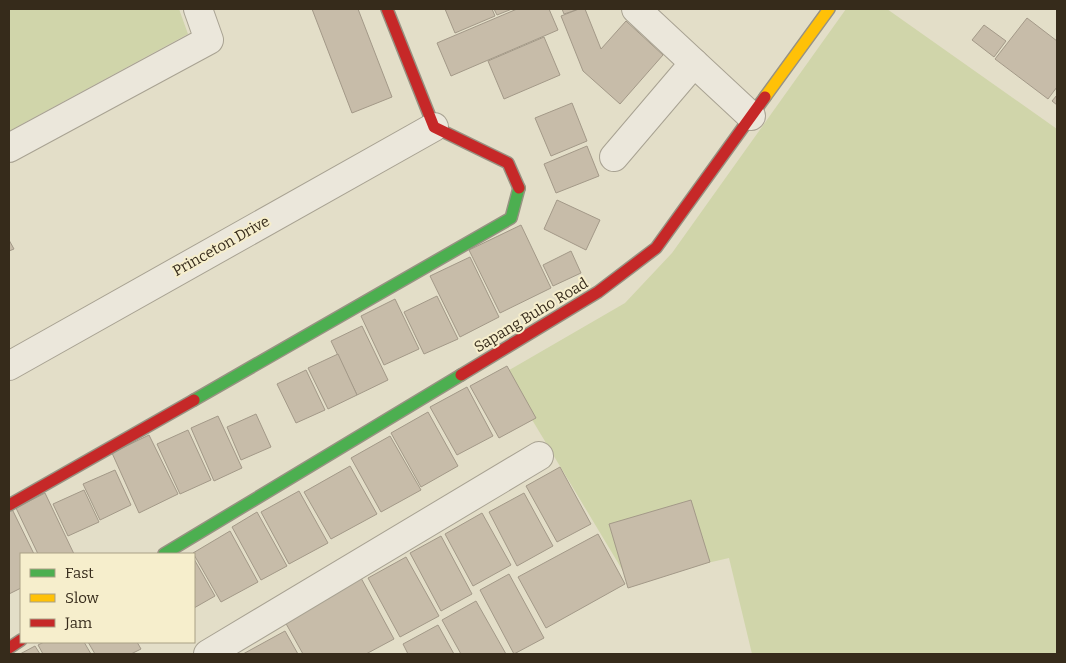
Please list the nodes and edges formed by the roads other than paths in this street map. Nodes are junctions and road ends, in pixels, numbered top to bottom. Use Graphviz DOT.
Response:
graph roads {
  1 [pos="198,9"];
  2 [pos="387,9"];
  3 [pos="636,9"];
  4 [pos="829,9"];
  5 [pos="694,63"];
  6 [pos="751,116"];
  7 [pos="434,127"];
  8 [pos="9,148"];
  9 [pos="614,157"];
  10 [pos="9,366"];
  11 [pos="539,456"];
  12 [pos="9,505"];
  13 [pos="166,553"];
  14 [pos="20,641"];
  15 [pos="9,648"];
  16 [pos="208,654"];
  1 -- 8 [label="street"];
  2 -- 7 [label="street"];
  3 -- 5 [label="street"];
  4 -- 6 [label="street, Sapang Buho Road"];
  5 -- 6 [label="street"];
  5 -- 9 [label="street"];
  6 -- 13 [label="street, Sapang Buho Road"];
  7 -- 10 [label="street, Princeton Drive"];
  7 -- 12 [label="street"];
  11 -- 16 [label="street"];
  14 -- 15 [label="street"];
}
